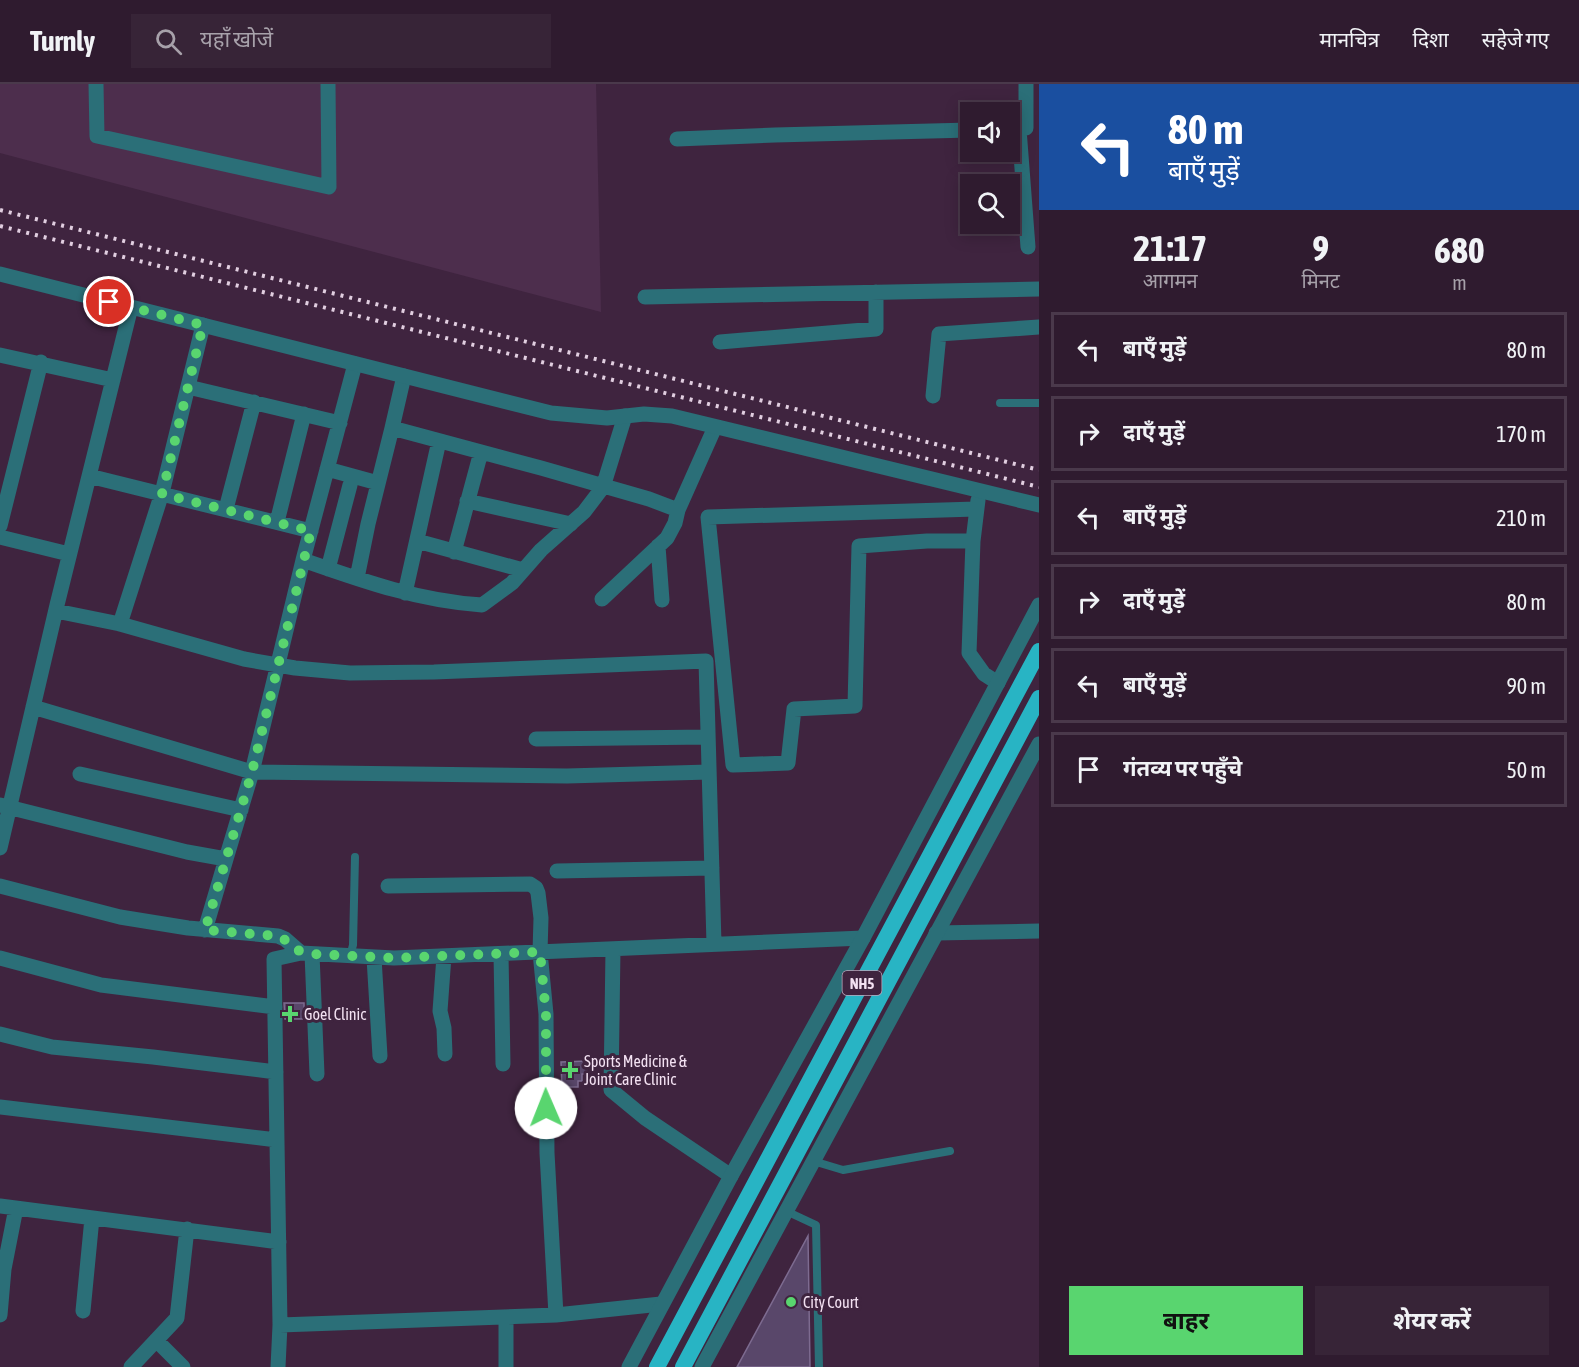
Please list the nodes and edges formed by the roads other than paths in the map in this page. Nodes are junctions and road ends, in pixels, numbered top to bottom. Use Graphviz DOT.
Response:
graph roads {
  1 [pos="96,84"];
  2 [pos="328,84"];
  3 [pos="1026,84"];
  4 [pos="1023,128"];
  5 [pos="960,130"];
  6 [pos="677,139"];
  7 [pos="1028,247"];
  8 [pos="0,274"];
  9 [pos="1039,289"];
  10 [pos="876,292"];
  11 [pos="645,297"];
  12 [pos="131,307"];
  13 [pos="203,325"];
  14 [pos="1039,327"];
  15 [pos="720,342"];
  16 [pos="0,355"];
  17 [pos="41,362"];
  18 [pos="355,364"];
  19 [pos="404,376"];
  20 [pos="113,380"];
  21 [pos="188,387"];
  22 [pos="933,396"];
  23 [pos="254,402"];
  24 [pos="1000,403"];
  25 [pos="1039,403"];
  26 [pos="304,414"];
  27 [pos="625,416"];
  28 [pos="340,423"];
  29 [pos="715,427"];
  30 [pos="392,428"];
  31 [pos="440,441"];
  32 [pos="481,452"];
  33 [pos="327,469"];
  34 [pos="89,476"];
  35 [pos="378,483"];
  36 [pos="350,485"];
  37 [pos="603,487"];
  38 [pos="979,491"];
  39 [pos="162,494"];
  40 [pos="467,501"];
  41 [pos="1039,506"];
  42 [pos="226,509"];
  43 [pos="976,509"];
  44 [pos="678,510"];
  45 [pos="277,522"];
  46 [pos="571,524"];
  47 [pos="0,526"];
  48 [pos="311,531"];
  49 [pos="0,537"];
  50 [pos="973,541"];
  51 [pos="417,542"];
  52 [pos="658,546"];
  53 [pos="454,552"];
  54 [pos="69,554"];
  55 [pos="303,560"];
  56 [pos="328,569"];
  57 [pos="523,570"];
  58 [pos="357,578"];
  59 [pos="405,593"];
  60 [pos="602,599"];
  61 [pos="662,600"];
  62 [pos="1039,605"];
  63 [pos="56,611"];
  64 [pos="120,624"];
  65 [pos="1039,651"];
  66 [pos="277,665"];
  67 [pos="998,683"];
  68 [pos="1039,698"];
  69 [pos="33,707"];
  70 [pos="708,737"];
  71 [pos="536,739"];
  72 [pos="1039,744"];
  73 [pos="252,772"];
  74 [pos="709,772"];
  75 [pos="81,774"];
  76 [pos="5,806"];
  77 [pos="241,810"];
  78 [pos="0,848"];
  79 [pos="355,856"];
  80 [pos="226,859"];
  81 [pos="711,868"];
  82 [pos="557,871"];
  83 [pos="0,886"];
  84 [pos="388,886"];
  85 [pos="205,930"];
  86 [pos="1039,931"];
  87 [pos="936,933"];
  88 [pos="267,934"];
  89 [pos="863,938"];
  90 [pos="714,944"];
  91 [pos="613,949"];
  92 [pos="540,952"];
  93 [pos="306,954"];
  94 [pos="501,954"];
  95 [pos="350,956"];
  96 [pos="444,956"];
  97 [pos="0,958"];
  98 [pos="374,958"];
  99 [pos="274,959"];
  100 [pos="275,1007"];
  101 [pos="0,1034"];
  102 [pos="445,1054"];
  103 [pos="380,1056"];
  104 [pos="503,1064"];
  105 [pos="276,1072"];
  106 [pos="317,1074"];
  107 [pos="0,1107"];
  108 [pos="277,1140"];
  109 [pos="950,1151"];
  110 [pos="813,1161"];
  111 [pos="731,1176"];
  112 [pos="0,1206"];
  113 [pos="16,1208"];
  114 [pos="786,1211"];
  115 [pos="92,1218"];
  116 [pos="187,1229"];
  117 [pos="279,1242"];
  118 [pos="661,1304"];
  119 [pos="83,1311"];
  120 [pos="0,1314"];
  121 [pos="556,1315"];
  122 [pos="506,1317"];
  123 [pos="280,1324"];
  124 [pos="156,1340"];
  125 [pos="132,1367"];
  126 [pos="183,1367"];
  127 [pos="278,1367"];
  128 [pos="506,1367"];
  129 [pos="629,1367"];
  130 [pos="657,1367"];
  131 [pos="683,1367"];
  132 [pos="702,1367"];
  133 [pos="819,1367"];
  1 -- 2 [label="street"];
  3 -- 4 [label="street"];
  4 -- 7 [label="street"];
  5 -- 6 [label="street"];
  8 -- 12 [label="street"];
  9 -- 10 [label="street"];
  10 -- 11 [label="street"];
  10 -- 15 [label="street"];
  12 -- 13 [label="street"];
  12 -- 20 [label="street"];
  13 -- 18 [label="street"];
  13 -- 21 [label="street"];
  14 -- 22 [label="street"];
  16 -- 17 [label="street"];
  17 -- 20 [label="street"];
  17 -- 47 [label="street"];
  18 -- 19 [label="street"];
  18 -- 28 [label="street"];
  19 -- 27 [label="street"];
  19 -- 30 [label="street"];
  20 -- 34 [label="street"];
  21 -- 23 [label="street"];
  21 -- 39 [label="street"];
  23 -- 26 [label="street"];
  23 -- 42 [label="street"];
  24 -- 25 [label="lane"];
  26 -- 28 [label="street"];
  26 -- 45 [label="street"];
  27 -- 29 [label="street"];
  27 -- 37 [label="street"];
  28 -- 33 [label="street"];
  29 -- 38 [label="street"];
  29 -- 44 [label="street"];
  30 -- 31 [label="street"];
  30 -- 35 [label="street"];
  31 -- 32 [label="street"];
  31 -- 51 [label="street"];
  32 -- 37 [label="street"];
  32 -- 40 [label="street"];
  33 -- 35 [label="street"];
  33 -- 48 [label="street"];
  34 -- 39 [label="street"];
  34 -- 54 [label="street"];
  35 -- 58 [label="street"];
  36 -- 56 [label="street"];
  37 -- 44 [label="street"];
  37 -- 46 [label="street"];
  38 -- 41 [label="street"];
  38 -- 43 [label="street"];
  39 -- 42 [label="street"];
  39 -- 64 [label="street"];
  40 -- 46 [label="street"];
  40 -- 53 [label="street"];
  42 -- 45 [label="street"];
  43 -- 50 [label="street"];
  43 -- 50 [label="street"];
  44 -- 52 [label="street"];
  45 -- 48 [label="street"];
  46 -- 57 [label="street"];
  48 -- 55 [label="street"];
  49 -- 54 [label="street"];
  50 -- 67 [label="street"];
  51 -- 53 [label="street"];
  51 -- 59 [label="street"];
  52 -- 60 [label="street"];
  52 -- 61 [label="street"];
  53 -- 57 [label="street"];
  54 -- 63 [label="street"];
  55 -- 56 [label="street"];
  55 -- 66 [label="street"];
  56 -- 58 [label="street"];
  57 -- 59 [label="street"];
  58 -- 59 [label="street"];
  62 -- 67 [label="street"];
  63 -- 64 [label="street"];
  63 -- 69 [label="street"];
  64 -- 66 [label="street"];
  65 -- 130 [label="highway, NH5"];
  66 -- 70 [label="street"];
  66 -- 73 [label="street"];
  67 -- 89 [label="street"];
  68 -- 131 [label="highway, NH5"];
  69 -- 73 [label="street"];
  69 -- 76 [label="street"];
  70 -- 71 [label="street"];
  70 -- 74 [label="street"];
  72 -- 87 [label="street"];
  73 -- 74 [label="street"];
  73 -- 77 [label="street"];
  74 -- 81 [label="street"];
  75 -- 77 [label="street"];
  76 -- 78 [label="street"];
  76 -- 80 [label="street"];
  77 -- 80 [label="street"];
  79 -- 95 [label="lane"];
  80 -- 85 [label="street"];
  81 -- 82 [label="street"];
  81 -- 90 [label="street"];
  83 -- 85 [label="street"];
  84 -- 92 [label="street"];
  85 -- 88 [label="street"];
  86 -- 87 [label="street"];
  87 -- 110 [label="street"];
  88 -- 93 [label="street"];
  88 -- 99 [label="street"];
  89 -- 90 [label="street"];
  89 -- 111 [label="street"];
  90 -- 91 [label="street"];
  91 -- 92 [label="street"];
  91 -- 111 [label="street"];
  92 -- 94 [label="street"];
  92 -- 121 [label="street"];
  93 -- 95 [label="street"];
  93 -- 99 [label="street"];
  93 -- 106 [label="street"];
  94 -- 96 [label="street"];
  94 -- 104 [label="street"];
  95 -- 98 [label="street"];
  96 -- 98 [label="street"];
  96 -- 102 [label="street"];
  97 -- 100 [label="street"];
  98 -- 103 [label="street"];
  99 -- 100 [label="street"];
  100 -- 105 [label="street"];
  101 -- 105 [label="street"];
  105 -- 108 [label="street"];
  107 -- 108 [label="street"];
  108 -- 117 [label="street"];
  109 -- 110 [label="lane"];
  110 -- 114 [label="street"];
  111 -- 118 [label="street"];
  112 -- 113 [label="street"];
  113 -- 115 [label="street"];
  113 -- 120 [label="street"];
  114 -- 132 [label="street"];
  114 -- 133 [label="lane"];
  115 -- 116 [label="street"];
  115 -- 119 [label="street"];
  116 -- 117 [label="street"];
  116 -- 124 [label="street"];
  117 -- 123 [label="street"];
  118 -- 121 [label="street"];
  118 -- 129 [label="street"];
  121 -- 122 [label="street"];
  122 -- 123 [label="street"];
  122 -- 128 [label="street"];
  123 -- 127 [label="street"];
  124 -- 125 [label="street"];
  124 -- 126 [label="street"];
}
